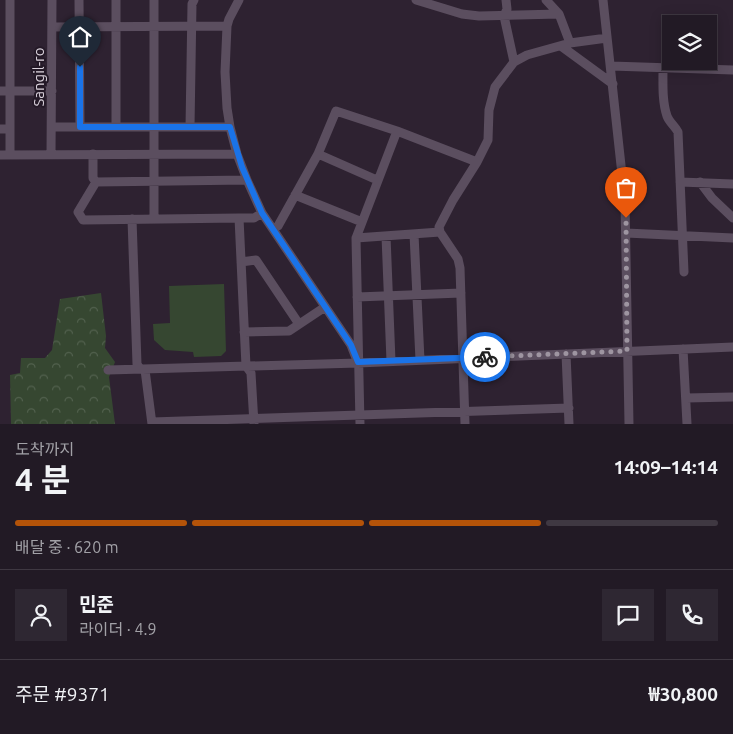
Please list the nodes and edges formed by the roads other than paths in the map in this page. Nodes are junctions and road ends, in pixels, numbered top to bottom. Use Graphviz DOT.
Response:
graph roads {
  1 [pos="10,0"];
  2 [pos="52,0"];
  3 [pos="79,0"];
  4 [pos="116,0"];
  5 [pos="154,0"];
  6 [pos="194,0"];
  7 [pos="239,0"];
  8 [pos="416,0"];
  9 [pos="499,0"];
  10 [pos="546,0"];
  11 [pos="603,0"];
  12 [pos="506,8"];
  13 [pos="0,13"];
  14 [pos="10,13"];
  15 [pos="559,14"];
  16 [pos="227,26"];
  17 [pos="52,27"];
  18 [pos="79,27"];
  19 [pos="116,27"];
  20 [pos="153,27"];
  21 [pos="191,27"];
  22 [pos="608,38"];
  23 [pos="566,44"];
  24 [pos="0,53"];
  25 [pos="10,53"];
  26 [pos="514,62"];
  27 [pos="611,66"];
  28 [pos="662,68"];
  29 [pos="663,70"];
  30 [pos="717,70"];
  31 [pos="733,70"];
  32 [pos="613,84"];
  33 [pos="0,91"];
  34 [pos="10,91"];
  35 [pos="52,91"];
  36 [pos="190,126"];
  37 [pos="52,127"];
  38 [pos="80,127"];
  39 [pos="116,127"];
  40 [pos="154,127"];
  41 [pos="230,127"];
  42 [pos="0,129"];
  43 [pos="10,129"];
  44 [pos="397,131"];
  45 [pos="51,154"];
  46 [pos="93,154"];
  47 [pos="154,154"];
  48 [pos="237,154"];
  49 [pos="318,154"];
  50 [pos="0,155"];
  51 [pos="10,155"];
  52 [pos="477,162"];
  53 [pos="247,180"];
  54 [pos="377,180"];
  55 [pos="96,182"];
  56 [pos="154,182"];
  57 [pos="680,182"];
  58 [pos="700,182"];
  59 [pos="733,184"];
  60 [pos="295,195"];
  61 [pos="262,213"];
  62 [pos="239,218"];
  63 [pos="733,218"];
  64 [pos="132,219"];
  65 [pos="154,219"];
  66 [pos="362,222"];
  67 [pos="273,229"];
  68 [pos="440,232"];
  69 [pos="626,233"];
  70 [pos="414,234"];
  71 [pos="386,236"];
  72 [pos="682,236"];
  73 [pos="356,238"];
  74 [pos="733,238"];
  75 [pos="241,262"];
  76 [pos="684,272"];
  77 [pos="461,293"];
  78 [pos="417,295"];
  79 [pos="389,296"];
  80 [pos="357,297"];
  81 [pos="325,307"];
  82 [pos="299,324"];
  83 [pos="244,332"];
  84 [pos="733,347"];
  85 [pos="683,349"];
  86 [pos="627,351"];
  87 [pos="566,354"];
  88 [pos="464,358"];
  89 [pos="420,360"];
  90 [pos="391,361"];
  91 [pos="358,362"];
  92 [pos="246,366"];
  93 [pos="108,370"];
  94 [pos="145,370"];
  95 [pos="733,397"];
  96 [pos="686,398"];
  97 [pos="568,408"];
  98 [pos="465,411"];
  99 [pos="360,419"];
  100 [pos="254,421"];
  101 [pos="152,423"];
  102 [pos="465,424"];
  103 [pos="569,424"];
  104 [pos="629,424"];
  105 [pos="687,424"];
  1 -- 14 [label="street"];
  2 -- 17 [label="street, Sangil-ro"];
  3 -- 18 [label="street"];
  4 -- 19 [label="street"];
  5 -- 20 [label="street"];
  6 -- 21 [label="street"];
  7 -- 16 [label="street"];
  8 -- 12 [label="street"];
  9 -- 12 [label="street"];
  10 -- 15 [label="street"];
  11 -- 22 [label="street"];
  12 -- 15 [label="street"];
  12 -- 26 [label="street"];
  13 -- 14 [label="street"];
  14 -- 25 [label="street"];
  15 -- 23 [label="street"];
  16 -- 21 [label="street"];
  16 -- 41 [label="street"];
  17 -- 18 [label="street"];
  17 -- 35 [label="street, Sangil-ro"];
  18 -- 19 [label="street"];
  18 -- 38 [label="street"];
  19 -- 20 [label="street"];
  19 -- 39 [label="street"];
  20 -- 21 [label="street"];
  20 -- 40 [label="street"];
  21 -- 36 [label="street"];
  22 -- 23 [label="street"];
  22 -- 27 [label="street"];
  23 -- 26 [label="street"];
  23 -- 32 [label="street"];
  24 -- 25 [label="street"];
  25 -- 34 [label="street"];
  26 -- 52 [label="street"];
  27 -- 28 [label="street"];
  27 -- 32 [label="street"];
  29 -- 57 [label="street"];
  30 -- 31 [label="street"];
  32 -- 69 [label="street"];
  33 -- 34 [label="street"];
  34 -- 35 [label="street"];
  34 -- 43 [label="street"];
  35 -- 37 [label="street, Sangil-ro"];
  36 -- 40 [label="street"];
  36 -- 41 [label="street"];
  37 -- 38 [label="street"];
  37 -- 45 [label="street, Sangil-ro"];
  38 -- 39 [label="street"];
  39 -- 40 [label="street"];
  40 -- 47 [label="street"];
  41 -- 48 [label="street"];
  42 -- 43 [label="street"];
  43 -- 51 [label="street"];
  44 -- 49 [label="street"];
  44 -- 52 [label="street"];
  44 -- 54 [label="street"];
  45 -- 46 [label="street"];
  45 -- 51 [label="street"];
  46 -- 47 [label="street"];
  46 -- 55 [label="street"];
  47 -- 48 [label="street"];
  47 -- 56 [label="street"];
  48 -- 53 [label="street"];
  49 -- 54 [label="street"];
  49 -- 60 [label="street"];
  50 -- 51 [label="street"];
  52 -- 68 [label="street"];
  53 -- 56 [label="street"];
  53 -- 61 [label="street"];
  54 -- 66 [label="street"];
  55 -- 56 [label="street"];
  55 -- 64 [label="street"];
  56 -- 65 [label="street"];
  57 -- 58 [label="street"];
  57 -- 72 [label="street"];
  58 -- 59 [label="street"];
  58 -- 63 [label="street"];
  60 -- 66 [label="street"];
  60 -- 67 [label="street"];
  61 -- 62 [label="street"];
  61 -- 67 [label="street"];
  62 -- 65 [label="street"];
  62 -- 75 [label="street"];
  64 -- 65 [label="street"];
  64 -- 94 [label="street"];
  66 -- 73 [label="street"];
  67 -- 81 [label="street"];
  68 -- 70 [label="street"];
  68 -- 77 [label="street"];
  69 -- 72 [label="street"];
  69 -- 86 [label="street"];
  70 -- 71 [label="street"];
  70 -- 78 [label="street"];
  71 -- 73 [label="street"];
  71 -- 79 [label="street"];
  72 -- 74 [label="street"];
  72 -- 76 [label="street"];
  73 -- 80 [label="street"];
  75 -- 82 [label="street"];
  75 -- 83 [label="street"];
  77 -- 78 [label="street"];
  77 -- 88 [label="street"];
  78 -- 79 [label="street"];
  78 -- 89 [label="street"];
  79 -- 80 [label="street"];
  79 -- 90 [label="street"];
  80 -- 91 [label="street"];
  81 -- 82 [label="street"];
  81 -- 91 [label="street"];
  82 -- 83 [label="street"];
  83 -- 92 [label="street"];
  84 -- 85 [label="street"];
  85 -- 86 [label="street"];
  85 -- 96 [label="street"];
  86 -- 87 [label="street"];
  86 -- 104 [label="street"];
  87 -- 88 [label="street"];
  87 -- 97 [label="street"];
  88 -- 89 [label="street"];
  88 -- 98 [label="street"];
  89 -- 90 [label="street"];
  90 -- 91 [label="street"];
  91 -- 92 [label="street"];
  91 -- 99 [label="street"];
  92 -- 94 [label="street"];
  92 -- 100 [label="street"];
  93 -- 94 [label="street"];
  94 -- 101 [label="street"];
  95 -- 96 [label="street"];
  96 -- 105 [label="street"];
  97 -- 98 [label="street"];
  97 -- 103 [label="street"];
  98 -- 99 [label="street"];
  98 -- 102 [label="street"];
  99 -- 100 [label="street"];
  100 -- 101 [label="street"];
}
